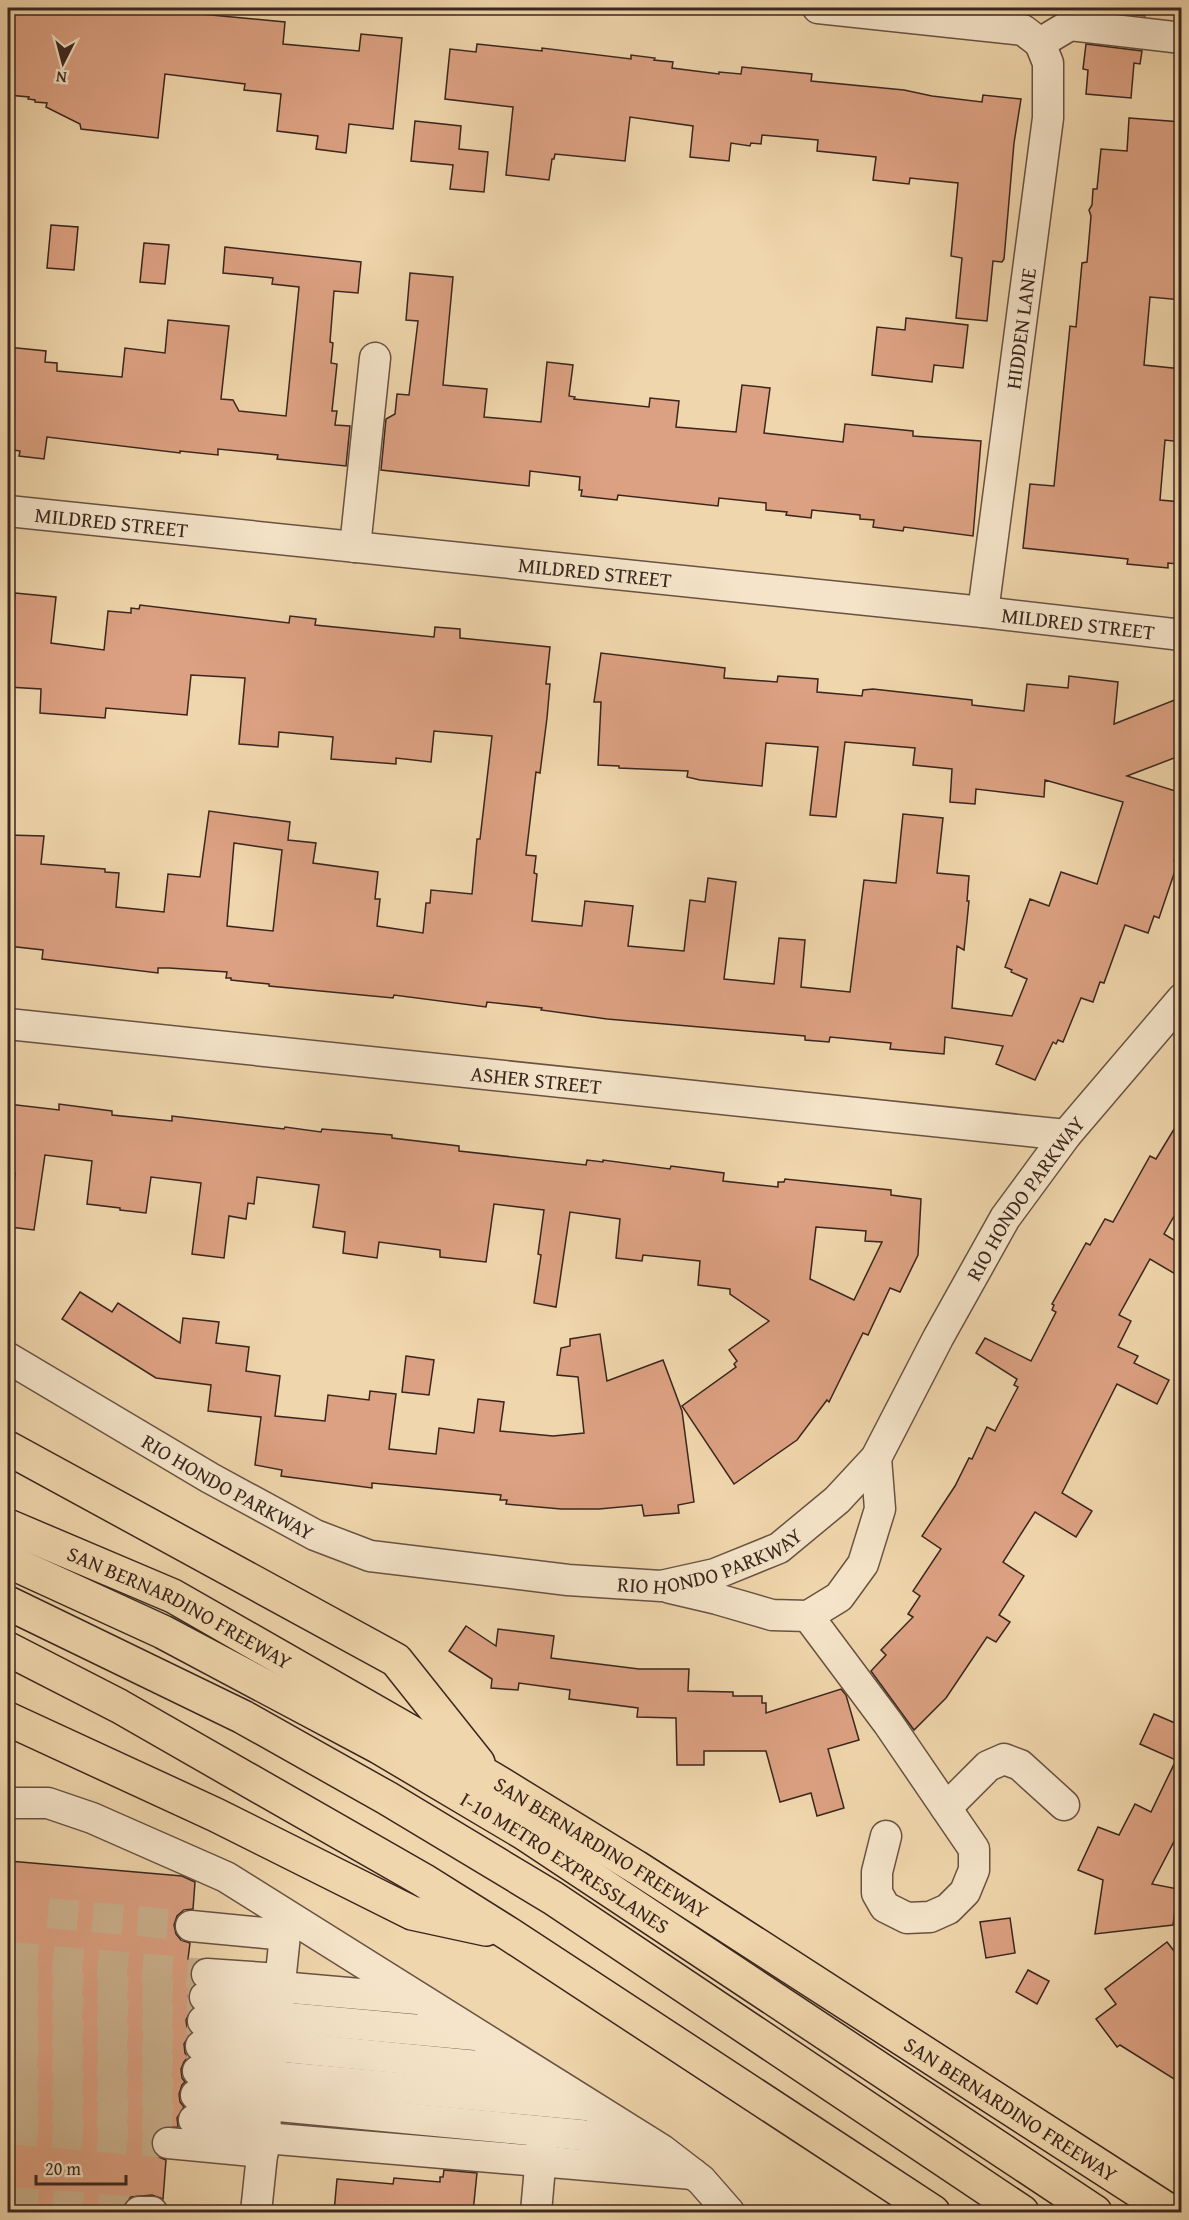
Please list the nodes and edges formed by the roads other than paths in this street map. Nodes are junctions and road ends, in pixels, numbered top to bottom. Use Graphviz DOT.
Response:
graph roads {
  1 [pos="818,8"];
  2 [pos="1182,38"];
  3 [pos="1040,43"];
  4 [pos="375,358"];
  5 [pos="8,511"];
  6 [pos="355,547"];
  7 [pos="983,612"];
  8 [pos="1182,635"];
  9 [pos="1182,999"];
  10 [pos="8,1024"];
  11 [pos="1066,1135"];
  12 [pos="8,1358"];
  13 [pos="8,1448"];
  14 [pos="876,1458"];
  15 [pos="8,1526"];
  16 [pos="8,1561"];
  17 [pos="661,1586"];
  18 [pos="8,1603"];
  19 [pos="808,1616"];
  20 [pos="8,1649"];
  21 [pos="8,1719"];
  22 [pos="491,1778"];
  23 [pos="8,1803"];
  24 [pos="1064,1805"];
  25 [pos="946,1808"];
  26 [pos="886,1836"];
  27 [pos="286,1925"];
  28 [pos="191,1926"];
  29 [pos="509,1934"];
  30 [pos="435,2008"];
  31 [pos="481,2036"];
  32 [pos="201,2046"];
  33 [pos="506,2052"];
  34 [pos="272,2063"];
  35 [pos="546,2110"];
  36 [pos="621,2124"];
  37 [pos="168,2144"];
  38 [pos="672,2157"];
  39 [pos="256,2212"];
  40 [pos="536,2212"];
  41 [pos="729,2212"];
  42 [pos="933,2212"];
  43 [pos="1022,2212"];
  44 [pos="1095,2212"];
  45 [pos="1171,2212"];
  1 -- 3 [label="street"];
  2 -- 3 [label="street"];
  3 -- 7 [label="street, HIDDEN LANE"];
  4 -- 6 [label="street"];
  5 -- 6 [label="street, MILDRED STREET"];
  6 -- 7 [label="street, MILDRED STREET"];
  7 -- 8 [label="street, MILDRED STREET"];
  9 -- 11 [label="street, RIO HONDO PARKWAY"];
  10 -- 11 [label="street, ASHER STREET"];
  11 -- 14 [label="street, RIO HONDO PARKWAY"];
  12 -- 17 [label="street, RIO HONDO PARKWAY"];
  13 -- 22 [label="highway"];
  14 -- 17 [label="street, RIO HONDO PARKWAY"];
  14 -- 19 [label="street"];
  15 -- 22 [label="highway, SAN BERNARDINO FREEWAY"];
  16 -- 44 [label="highway, I-10 METRO EXPRESSLANES"];
  17 -- 19 [label="street"];
  18 -- 43 [label="highway, I-10 METRO EXPRESSLANES"];
  19 -- 25 [label="street"];
  20 -- 29 [label="highway"];
  21 -- 29 [label="highway"];
  22 -- 45 [label="highway, SAN BERNARDINO FREEWAY"];
  23 -- 27 [label="street"];
  24 -- 25 [label="street"];
  25 -- 26 [label="street"];
  27 -- 28 [label="street"];
  27 -- 30 [label="street"];
  27 -- 34 [label="street"];
  29 -- 42 [label="highway"];
  30 -- 31 [label="street"];
  30 -- 34 [label="street"];
  31 -- 33 [label="street"];
  31 -- 34 [label="street"];
  32 -- 34 [label="street"];
  32 -- 34 [label="street"];
  32 -- 34 [label="street"];
  32 -- 34 [label="street"];
  33 -- 34 [label="street"];
  33 -- 35 [label="street"];
  34 -- 35 [label="street"];
  34 -- 35 [label="street"];
  34 -- 35 [label="street"];
  34 -- 37 [label="street"];
  34 -- 39 [label="street"];
  35 -- 36 [label="street"];
  35 -- 36 [label="street"];
  35 -- 38 [label="street"];
  35 -- 38 [label="street"];
  35 -- 40 [label="street"];
  36 -- 38 [label="street"];
  38 -- 41 [label="street"];
}
